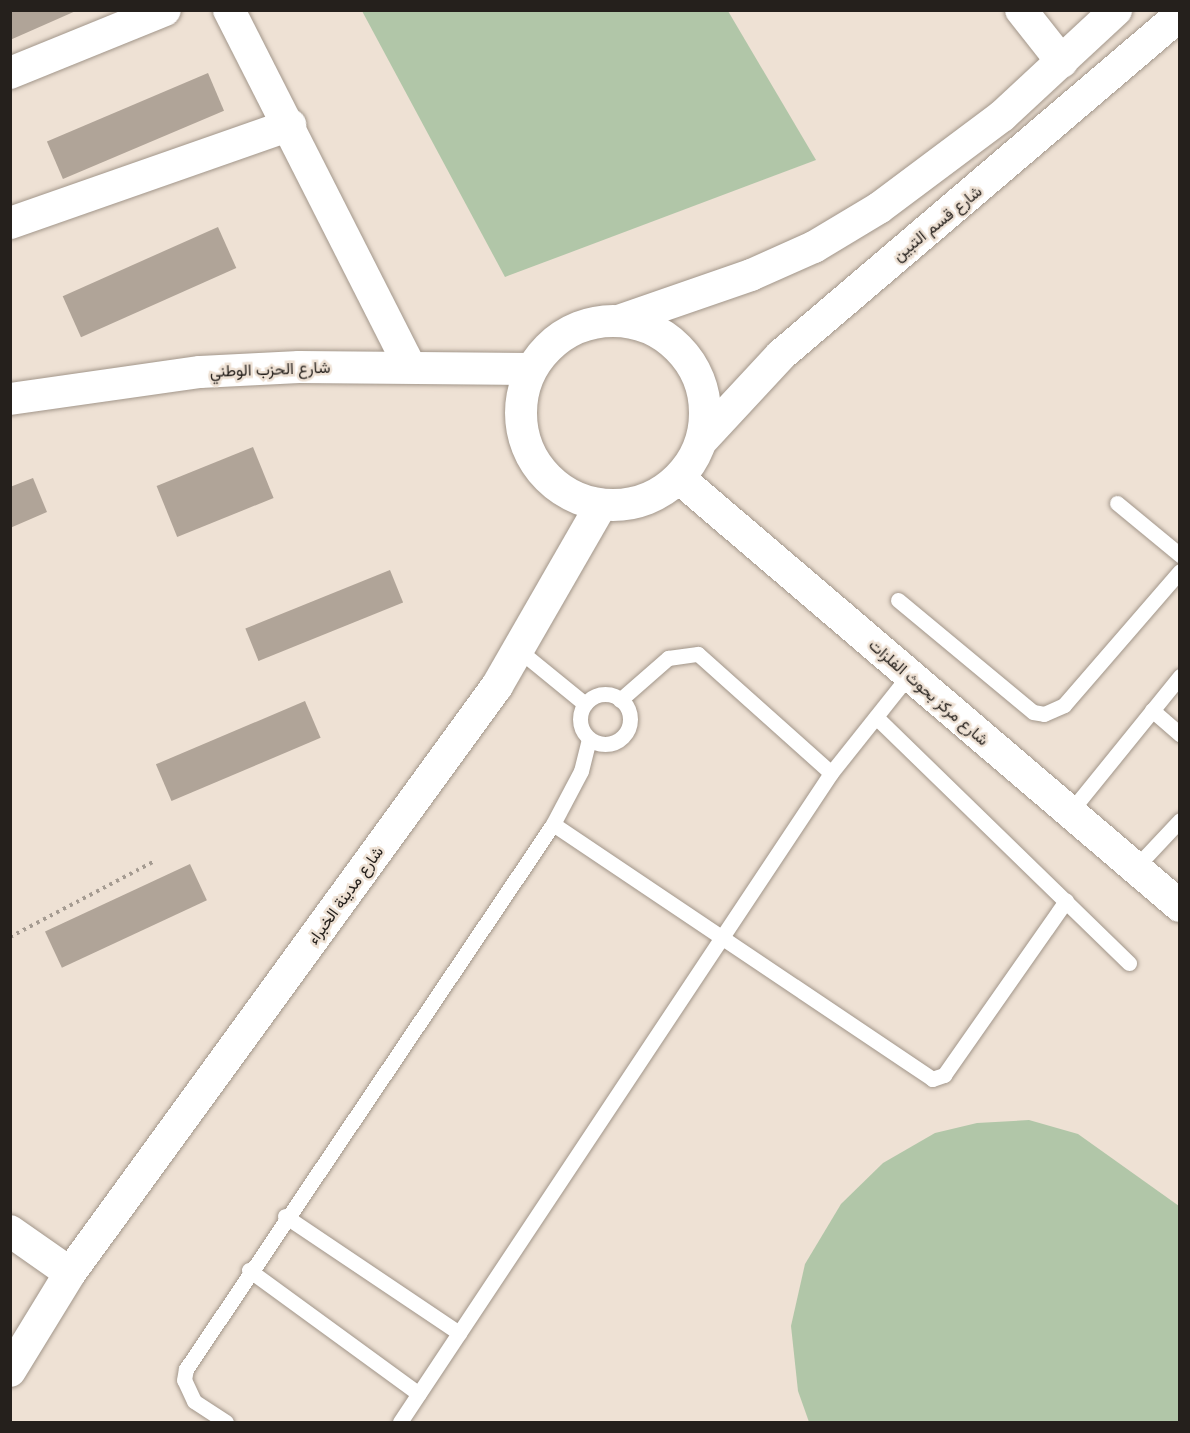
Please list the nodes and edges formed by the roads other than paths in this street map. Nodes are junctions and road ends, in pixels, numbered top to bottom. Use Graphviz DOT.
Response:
graph roads {
  1 [pos="165,10"];
  2 [pos="229,10"];
  3 [pos="1022,10"];
  4 [pos="1116,10"];
  5 [pos="1179,15"];
  6 [pos="1062,62"];
  7 [pos="10,73"];
  8 [pos="291,125"];
  9 [pos="10,223"];
  10 [pos="621,320"];
  11 [pos="410,367"];
  12 [pos="531,369"];
  13 [pos="10,399"];
  14 [pos="703,439"];
  15 [pos="679,478"];
  16 [pos="1117,503"];
  17 [pos="601,505"];
  18 [pos="1179,555"];
  19 [pos="1179,571"];
  20 [pos="898,600"];
  21 [pos="520,651"];
  22 [pos="909,675"];
  23 [pos="1178,681"];
  24 [pos="620,700"];
  25 [pos="585,704"];
  26 [pos="1152,710"];
  27 [pos="876,717"];
  28 [pos="1179,734"];
  29 [pos="589,739"];
  30 [pos="831,773"];
  31 [pos="1070,812"];
  32 [pos="1179,820"];
  33 [pos="553,824"];
  34 [pos="1135,868"];
  35 [pos="1066,901"];
  36 [pos="1179,906"];
  37 [pos="721,939"];
  38 [pos="1129,963"];
  39 [pos="285,1216"];
  40 [pos="10,1231"];
  41 [pos="249,1270"];
  42 [pos="70,1274"];
  43 [pos="459,1333"];
  44 [pos="10,1371"];
  45 [pos="419,1394"];
  46 [pos="226,1422"];
  47 [pos="400,1422"];
  1 -- 7 [label="street"];
  2 -- 8 [label="street"];
  3 -- 6 [label="street"];
  4 -- 6 [label="street"];
  5 -- 14 [label="street, شارع قسم التبين"];
  6 -- 10 [label="street"];
  8 -- 9 [label="street"];
  8 -- 11 [label="street"];
  10 -- 12 [label="street"];
  10 -- 14 [label="street"];
  11 -- 12 [label="street, شارع الحزب الوطني"];
  11 -- 13 [label="street, شارع الحزب الوطني"];
  12 -- 17 [label="street"];
  14 -- 15 [label="street"];
  15 -- 17 [label="street"];
  15 -- 22 [label="street, شارع مركز بحوث الفلزات"];
  16 -- 18 [label="lane"];
  17 -- 21 [label="street, شارع مدينة الخبراء"];
  19 -- 20 [label="lane"];
  21 -- 25 [label="lane"];
  21 -- 42 [label="street, شارع مدينة الخبراء"];
  22 -- 27 [label="lane"];
  22 -- 31 [label="street, شارع مركز بحوث الفلزات"];
  23 -- 26 [label="lane"];
  24 -- 25 [label="lane"];
  24 -- 29 [label="lane"];
  24 -- 30 [label="lane"];
  25 -- 29 [label="lane"];
  26 -- 28 [label="lane"];
  26 -- 31 [label="lane"];
  27 -- 30 [label="lane"];
  27 -- 35 [label="lane"];
  29 -- 33 [label="lane"];
  30 -- 37 [label="lane"];
  31 -- 34 [label="street, شارع مركز بحوث الفلزات"];
  32 -- 34 [label="lane"];
  33 -- 37 [label="lane"];
  33 -- 39 [label="lane"];
  34 -- 36 [label="street, شارع مركز بحوث الفلزات"];
  35 -- 37 [label="lane"];
  35 -- 38 [label="lane"];
  37 -- 43 [label="lane"];
  39 -- 41 [label="lane"];
  39 -- 43 [label="lane"];
  40 -- 42 [label="street"];
  41 -- 45 [label="lane"];
  41 -- 46 [label="lane"];
  42 -- 44 [label="street, شارع مدينة الخبراء"];
  43 -- 45 [label="lane"];
  45 -- 47 [label="lane"];
}
